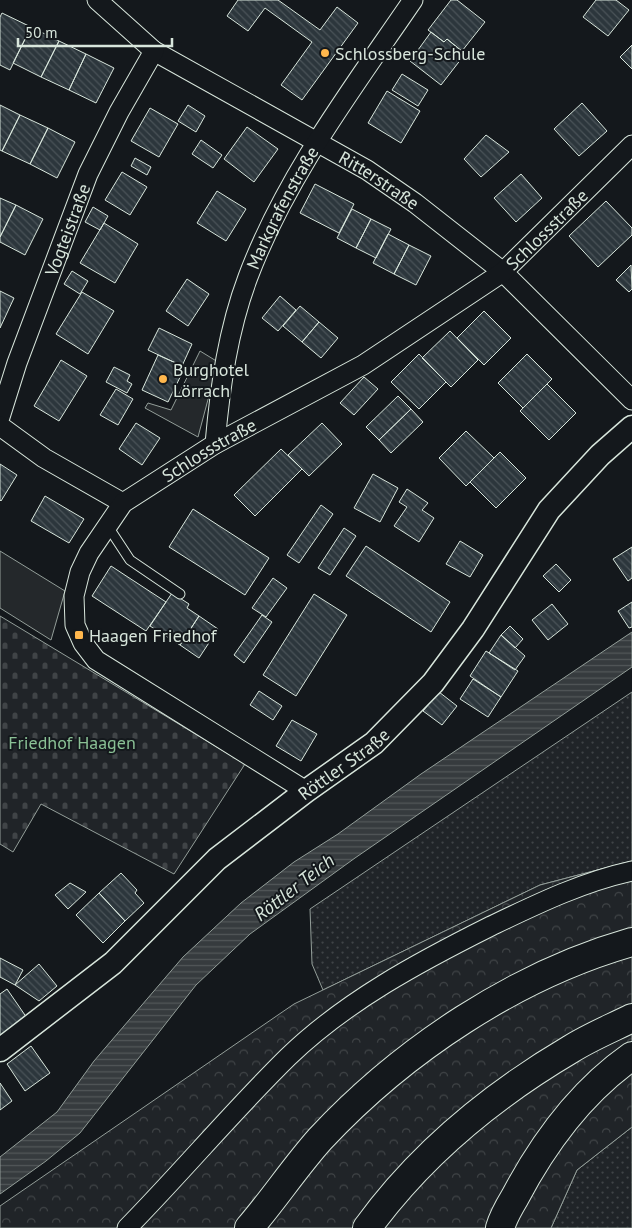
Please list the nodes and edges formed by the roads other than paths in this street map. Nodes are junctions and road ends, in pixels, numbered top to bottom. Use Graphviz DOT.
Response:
graph roads {
  1 [pos="97,0"];
  2 [pos="413,0"];
  3 [pos="154,51"];
  4 [pos="317,142"];
  5 [pos="632,145"];
  6 [pos="503,272"];
  7 [pos="632,400"];
  8 [pos="0,416"];
  9 [pos="0,426"];
  10 [pos="632,426"];
  11 [pos="215,444"];
  12 [pos="124,503"];
  13 [pos="107,525"];
  14 [pos="180,594"];
  15 [pos="306,791"];
  16 [pos="632,871"];
  17 [pos="632,942"];
  18 [pos="632,1018"];
  19 [pos="0,1050"];
  20 [pos="632,1056"];
  21 [pos="127,1228"];
  22 [pos="249,1228"];
  23 [pos="367,1228"];
  24 [pos="500,1228"];
  1 -- 3 [label="street, Ritterstraße"];
  2 -- 4 [label="street, Markgrafenstraße"];
  3 -- 4 [label="street, Ritterstraße"];
  3 -- 8 [label="street, Vogteistraße"];
  4 -- 6 [label="street, Ritterstraße"];
  4 -- 11 [label="street, Markgrafenstraße"];
  5 -- 6 [label="street, Schlossstraße"];
  6 -- 7 [label="street, Ritterstraße"];
  6 -- 11 [label="street, Schlossstraße"];
  9 -- 12 [label="street"];
  10 -- 15 [label="street, Röttler Straße"];
  11 -- 12 [label="street, Schlossstraße"];
  12 -- 13 [label="street, Schlossstraße"];
  13 -- 14 [label="lane"];
  13 -- 15 [label="street, Schlossstraße"];
  15 -- 19 [label="street, Röttler Straße"];
  16 -- 21 [label="street"];
  17 -- 22 [label="highway"];
  18 -- 23 [label="highway"];
  20 -- 24 [label="highway"];
}
